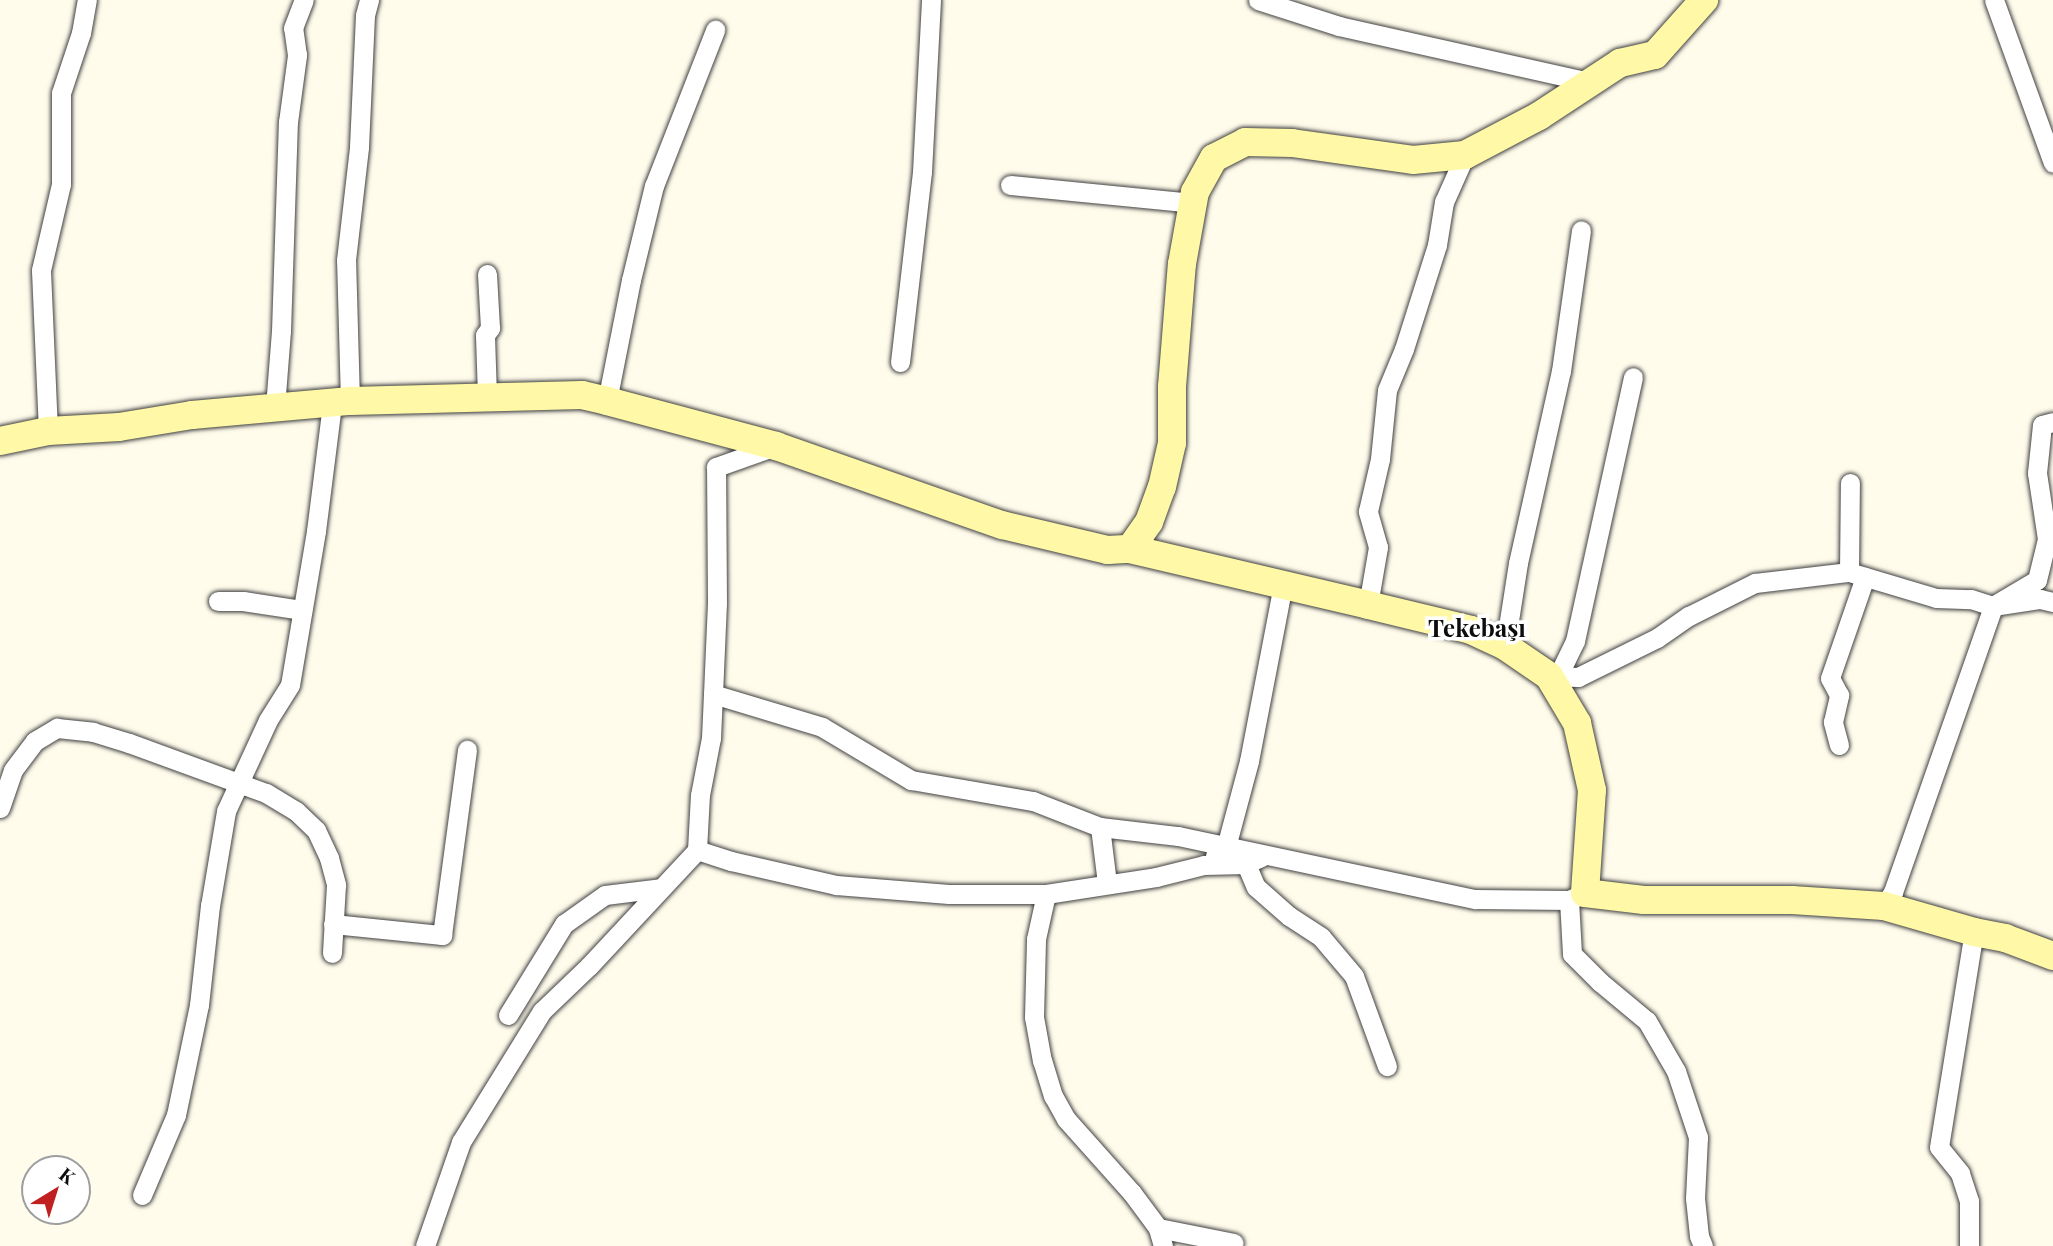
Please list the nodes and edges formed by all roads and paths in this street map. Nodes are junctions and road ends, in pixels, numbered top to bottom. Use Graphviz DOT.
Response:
graph roads {
  1 [pos="87,0"];
  2 [pos="304,0"];
  3 [pos="369,0"];
  4 [pos="931,0"];
  5 [pos="1258,0"];
  6 [pos="1704,0"];
  7 [pos="1994,0"];
  8 [pos="715,30"];
  9 [pos="1589,82"];
  10 [pos="1465,155"];
  11 [pos="2053,163"];
  12 [pos="1010,185"];
  13 [pos="1193,203"];
  14 [pos="1581,230"];
  15 [pos="487,274"];
  16 [pos="901,362"];
  17 [pos="1633,377"];
  18 [pos="486,396"];
  19 [pos="607,401"];
  20 [pos="341,403"];
  21 [pos="275,407"];
  22 [pos="2053,422"];
  23 [pos="48,431"];
  24 [pos="0,441"];
  25 [pos="776,446"];
  26 [pos="1850,483"];
  27 [pos="1130,549"];
  28 [pos="1857,575"];
  29 [pos="1283,584"];
  30 [pos="2043,593"];
  31 [pos="218,601"];
  32 [pos="1368,605"];
  33 [pos="1993,606"];
  34 [pos="302,611"];
  35 [pos="1505,646"];
  36 [pos="1553,677"];
  37 [pos="713,694"];
  38 [pos="1839,745"];
  39 [pos="467,750"];
  40 [pos="238,783"];
  41 [pos="0,808"];
  42 [pos="1100,827"];
  43 [pos="1226,847"];
  44 [pos="697,850"];
  45 [pos="1266,856"];
  46 [pos="1246,864"];
  47 [pos="1204,865"];
  48 [pos="1107,883"];
  49 [pos="661,888"];
  50 [pos="1046,894"];
  51 [pos="1577,896"];
  52 [pos="1884,906"];
  53 [pos="333,924"];
  54 [pos="1974,932"];
  55 [pos="332,953"];
  56 [pos="2053,956"];
  57 [pos="508,1016"];
  58 [pos="1387,1066"];
  59 [pos="142,1195"];
  60 [pos="1161,1237"];
  61 [pos="1234,1243"];
  62 [pos="425,1246"];
  63 [pos="1703,1246"];
  64 [pos="1969,1246"];
  1 -- 23 [label="street"];
  2 -- 21 [label="street"];
  3 -- 20 [label="street"];
  4 -- 16 [label="street"];
  5 -- 9 [label="street"];
  6 -- 9 [label="street"];
  7 -- 11 [label="street"];
  8 -- 19 [label="street"];
  9 -- 10 [label="street"];
  10 -- 13 [label="street"];
  10 -- 32 [label="street"];
  12 -- 13 [label="street"];
  13 -- 27 [label="street"];
  14 -- 35 [label="street"];
  15 -- 18 [label="street"];
  17 -- 36 [label="street"];
  18 -- 19 [label="street"];
  18 -- 20 [label="street"];
  19 -- 25 [label="street"];
  20 -- 21 [label="street"];
  20 -- 34 [label="street"];
  21 -- 23 [label="street"];
  22 -- 30 [label="street"];
  23 -- 24 [label="street"];
  25 -- 27 [label="street"];
  25 -- 37 [label="street"];
  26 -- 28 [label="street"];
  27 -- 29 [label="street"];
  28 -- 33 [label="street"];
  28 -- 36 [label="street"];
  28 -- 38 [label="street"];
  29 -- 32 [label="street"];
  29 -- 43 [label="street"];
  30 -- 33 [label="street"];
  31 -- 34 [label="street"];
  32 -- 35 [label="street"];
  33 -- 52 [label="street"];
  34 -- 40 [label="street"];
  35 -- 36 [label="street"];
  36 -- 51 [label="street"];
  37 -- 42 [label="street"];
  37 -- 44 [label="street"];
  39 -- 53 [label="street"];
  40 -- 41 [label="street"];
  40 -- 53 [label="street"];
  40 -- 59 [label="street"];
  42 -- 43 [label="street"];
  42 -- 48 [label="street"];
  43 -- 45 [label="street"];
  43 -- 47 [label="street"];
  44 -- 49 [label="street"];
  44 -- 50 [label="street"];
  45 -- 46 [label="street"];
  45 -- 51 [label="street"];
  46 -- 47 [label="street"];
  46 -- 58 [label="street"];
  47 -- 48 [label="street"];
  48 -- 50 [label="street"];
  49 -- 57 [label="street"];
  49 -- 62 [label="street"];
  50 -- 60 [label="street"];
  51 -- 52 [label="street"];
  51 -- 63 [label="street"];
  52 -- 54 [label="street"];
  53 -- 55 [label="street"];
  54 -- 56 [label="street"];
  54 -- 64 [label="street"];
  60 -- 61 [label="street"];
}
